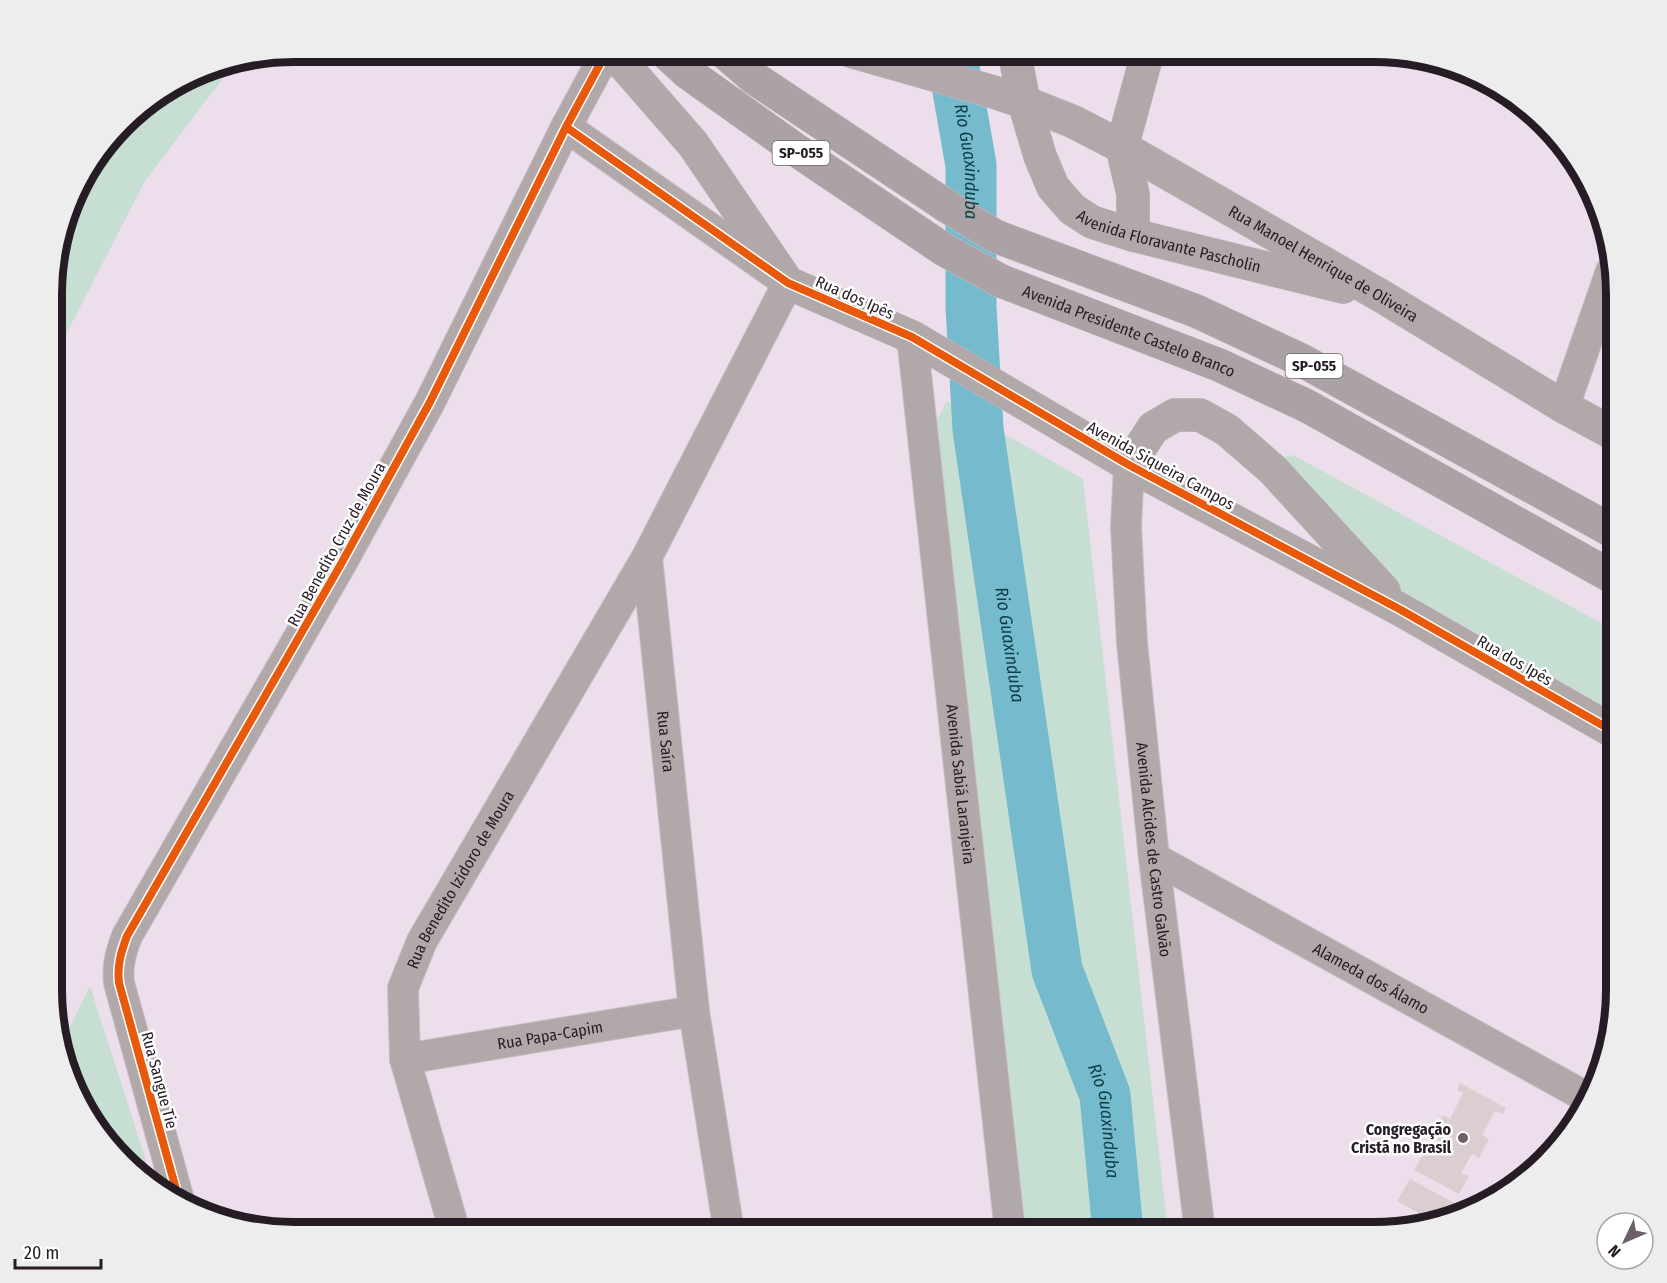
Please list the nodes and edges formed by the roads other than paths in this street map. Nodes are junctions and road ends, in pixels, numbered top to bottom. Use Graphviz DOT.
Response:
graph roads {
  1 [pos="601,62"];
  2 [pos="622,62"];
  3 [pos="676,62"];
  4 [pos="736,62"];
  5 [pos="900,62"];
  6 [pos="1013,62"];
  7 [pos="1145,62"];
  8 [pos="1011,98"];
  9 [pos="566,127"];
  10 [pos="1122,147"];
  11 [pos="1133,235"];
  12 [pos="788,283"];
  13 [pos="1606,287"];
  14 [pos="1383,297"];
  15 [pos="912,337"];
  16 [pos="1564,406"];
  17 [pos="1606,429"];
  18 [pos="1129,465"];
  19 [pos="1606,528"];
  20 [pos="647,557"];
  21 [pos="1606,573"];
  22 [pos="1401,609"];
  23 [pos="1606,727"];
  24 [pos="1154,858"];
  25 [pos="118,967"];
  26 [pos="694,1011"];
  27 [pos="405,1059"];
  28 [pos="1581,1094"];
  29 [pos="175,1189"];
  30 [pos="452,1222"];
  31 [pos="727,1222"];
  32 [pos="1009,1222"];
  33 [pos="1199,1222"];
  1 -- 9 [label="street, Rua Benedito Cruz de Moura"];
  2 -- 12 [label="street"];
  3 -- 21 [label="main road, Avenida Presidente Castelo Branco / SP-055"];
  4 -- 19 [label="main road, SP-055"];
  5 -- 8 [label="street, Rua Manoel Henrique de Oliveira"];
  6 -- 8 [label="main road"];
  7 -- 10 [label="street"];
  8 -- 10 [label="street, Rua Manoel Henrique de Oliveira"];
  8 -- 11 [label="street, Avenida Floravante Pascholin"];
  9 -- 12 [label="street"];
  9 -- 25 [label="street, Rua Benedito Cruz de Moura"];
  10 -- 11 [label="street"];
  10 -- 14 [label="street, Rua Manoel Henrique de Oliveira"];
  11 -- 14 [label="street, Avenida Floravante Pascholin"];
  12 -- 15 [label="street, Rua dos Ipês"];
  12 -- 20 [label="street"];
  13 -- 16 [label="street"];
  14 -- 16 [label="street, Rua Manoel Henrique de Oliveira"];
  15 -- 18 [label="street, Avenida Siqueira Campos"];
  15 -- 32 [label="street, Avenida Sabiá Laranjeira"];
  16 -- 17 [label="street, Rua Manoel Henrique de Oliveira"];
  18 -- 22 [label="street, Avenida Siqueira Campos"];
  18 -- 22 [label="street"];
  18 -- 24 [label="street, Avenida Alcides de Castro Galvão"];
  20 -- 26 [label="street, Rua Saíra"];
  20 -- 27 [label="street, Rua Benedito Izidoro de Moura"];
  22 -- 23 [label="street, Rua dos Ipês"];
  24 -- 28 [label="street, Alameda dos Álamo"];
  24 -- 33 [label="street, Avenida Alcides de Castro Galvão"];
  25 -- 29 [label="street, Rua Sangue Tie"];
  26 -- 27 [label="street, Rua Papa-Capim"];
  26 -- 31 [label="street, Rua Saíra"];
  27 -- 30 [label="street, Rua Benedito Izidoro de Moura"];
}
